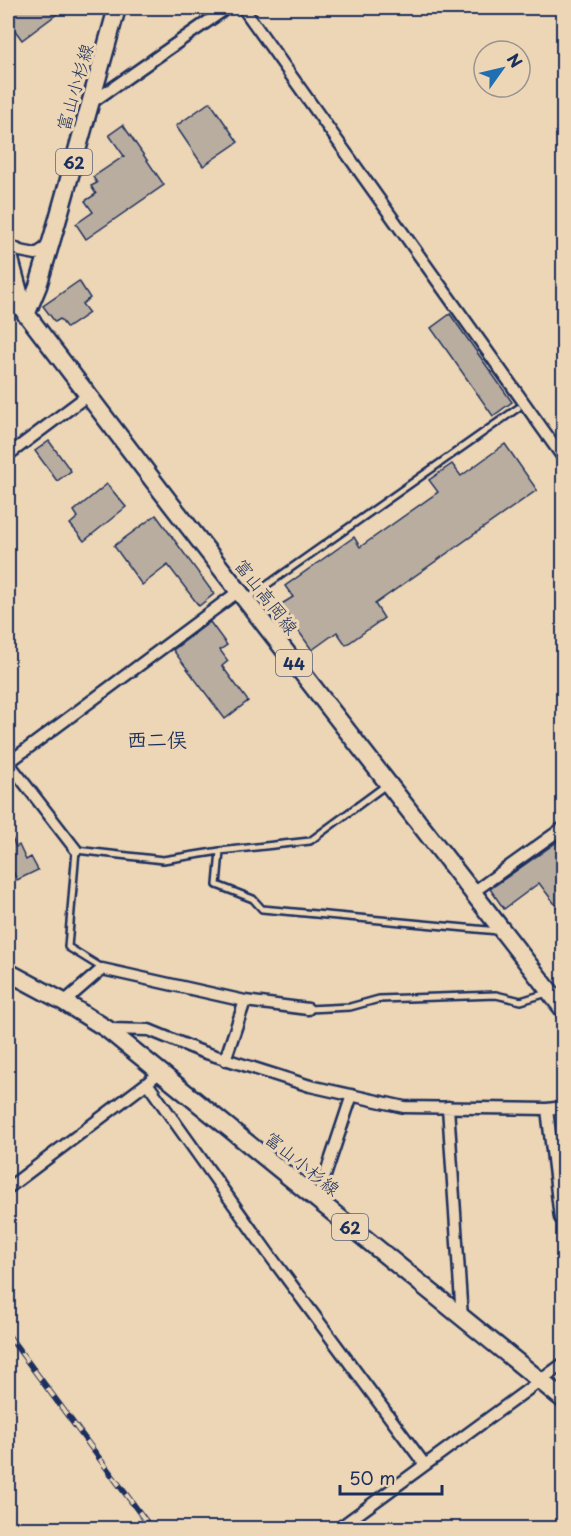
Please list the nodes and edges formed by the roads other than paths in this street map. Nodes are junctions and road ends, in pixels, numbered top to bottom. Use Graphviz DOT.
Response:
graph roads {
  1 [pos="117,8"];
  2 [pos="227,8"];
  3 [pos="243,8"];
  4 [pos="90,103"];
  5 [pos="8,244"];
  6 [pos="50,245"];
  7 [pos="8,250"];
  8 [pos="8,290"];
  9 [pos="26,315"];
  10 [pos="88,395"];
  11 [pos="518,408"];
  12 [pos="8,455"];
  13 [pos="564,459"];
  14 [pos="243,596"];
  15 [pos="8,763"];
  16 [pos="388,784"];
  17 [pos="564,827"];
  18 [pos="76,850"];
  19 [pos="220,851"];
  20 [pos="472,892"];
  21 [pos="502,931"];
  22 [pos="102,969"];
  23 [pos="8,972"];
  24 [pos="550,992"];
  25 [pos="245,1001"];
  26 [pos="64,1002"];
  27 [pos="308,1009"];
  28 [pos="564,1010"];
  29 [pos="107,1029"];
  30 [pos="225,1059"];
  31 [pos="153,1077"];
  32 [pos="352,1095"];
  33 [pos="447,1107"];
  34 [pos="564,1107"];
  35 [pos="547,1109"];
  36 [pos="8,1188"];
  37 [pos="317,1200"];
  38 [pos="564,1222"];
  39 [pos="462,1318"];
  40 [pos="564,1363"];
  41 [pos="540,1382"];
  42 [pos="564,1400"];
  43 [pos="425,1465"];
  44 [pos="339,1528"];
  1 -- 4 [label="main road, 富山小杉線 / 62"];
  2 -- 4 [label="street"];
  3 -- 13 [label="street"];
  4 -- 6 [label="main road, 富山小杉線 / 62"];
  5 -- 6 [label="street"];
  6 -- 9 [label="main road, 富山小杉線 / 62"];
  7 -- 9 [label="street"];
  8 -- 9 [label="main road, 富山高岡線 / 44"];
  9 -- 10 [label="main road, 富山高岡線 / 44"];
  10 -- 12 [label="street"];
  10 -- 14 [label="main road, 富山高岡線 / 44"];
  11 -- 14 [label="lane"];
  14 -- 15 [label="street"];
  14 -- 16 [label="main road, 富山高岡線 / 44"];
  15 -- 18 [label="street"];
  16 -- 19 [label="lane"];
  16 -- 20 [label="main road, 富山高岡線 / 44"];
  17 -- 20 [label="street"];
  18 -- 19 [label="lane"];
  18 -- 22 [label="lane"];
  19 -- 21 [label="lane"];
  20 -- 21 [label="main road, 富山高岡線 / 44"];
  21 -- 24 [label="main road, 富山高岡線 / 44"];
  22 -- 25 [label="street"];
  22 -- 26 [label="street"];
  23 -- 26 [label="main road, 富山小杉線 / 62"];
  24 -- 27 [label="lane"];
  24 -- 28 [label="main road, 富山高岡線 / 44"];
  25 -- 27 [label="street"];
  25 -- 30 [label="street"];
  26 -- 29 [label="main road, 富山小杉線 / 62"];
  29 -- 30 [label="street"];
  29 -- 31 [label="main road, 富山小杉線 / 62"];
  30 -- 32 [label="street"];
  31 -- 36 [label="street"];
  31 -- 37 [label="main road, 富山小杉線 / 62"];
  31 -- 43 [label="street"];
  32 -- 33 [label="street"];
  32 -- 37 [label="street"];
  33 -- 35 [label="street"];
  33 -- 39 [label="street"];
  34 -- 35 [label="street"];
  35 -- 38 [label="street"];
  37 -- 39 [label="main road, 富山小杉線 / 62"];
  39 -- 41 [label="main road, 富山小杉線 / 62"];
  40 -- 41 [label="street"];
  41 -- 42 [label="main road, 富山小杉線 / 62"];
  41 -- 43 [label="street"];
  43 -- 44 [label="street"];
}
